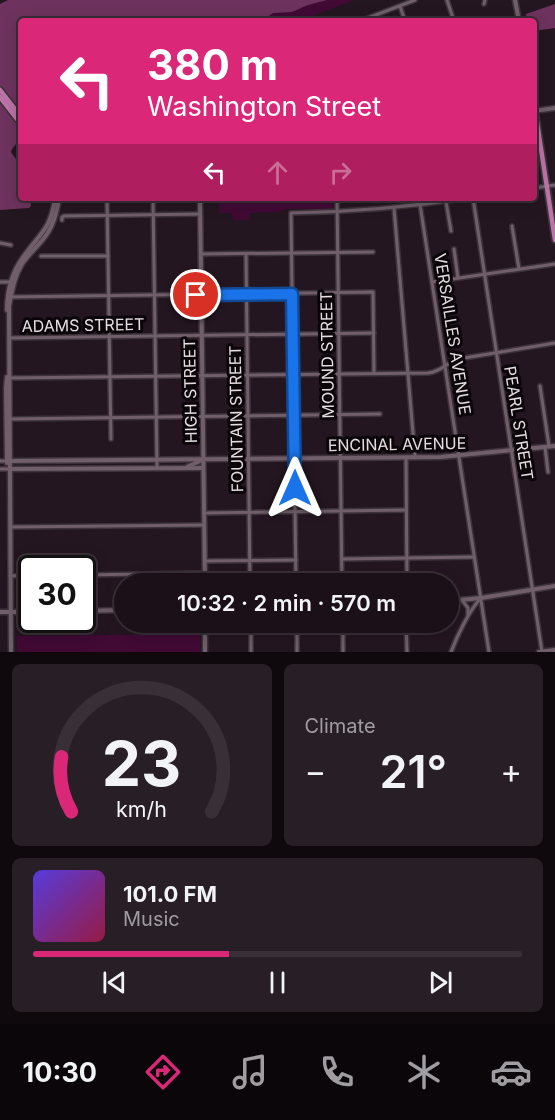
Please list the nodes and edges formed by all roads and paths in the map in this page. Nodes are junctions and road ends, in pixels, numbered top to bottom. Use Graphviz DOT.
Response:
graph roads {
  1 [pos="415,0"];
  2 [pos="447,0"];
  3 [pos="515,0"];
  4 [pos="400,6"];
  5 [pos="368,18"];
  6 [pos="404,18"];
  7 [pos="453,18"];
  8 [pos="518,18"];
  9 [pos="0,90"];
  10 [pos="0,97"];
  11 [pos="555,108"];
  12 [pos="537,111"];
  13 [pos="18,113"];
  14 [pos="18,120"];
  15 [pos="537,122"];
  16 [pos="555,185"];
  17 [pos="547,186"];
  18 [pos="537,188"];
  19 [pos="56,201"];
  20 [pos="107,201"];
  21 [pos="153,201"];
  22 [pos="200,201"];
  23 [pos="337,201"];
  24 [pos="419,201"];
  25 [pos="452,201"];
  26 [pos="472,201"];
  27 [pos="446,202"];
  28 [pos="420,205"];
  29 [pos="394,208"];
  30 [pos="338,212"];
  31 [pos="200,214"];
  32 [pos="108,215"];
  33 [pos="154,215"];
  34 [pos="63,218"];
  35 [pos="512,226"];
  36 [pos="554,227"];
  37 [pos="451,231"];
  38 [pos="555,240"];
  39 [pos="0,243"];
  40 [pos="11,245"];
  41 [pos="454,249"];
  42 [pos="338,252"];
  43 [pos="373,252"];
  44 [pos="292,253"];
  45 [pos="201,254"];
  46 [pos="246,254"];
  47 [pos="41,256"];
  48 [pos="108,256"];
  49 [pos="555,264"];
  50 [pos="519,269"];
  51 [pos="484,274"];
  52 [pos="458,278"];
  53 [pos="0,282"];
  54 [pos="12,282"];
  55 [pos="432,282"];
  56 [pos="339,293"];
  57 [pos="247,294"];
  58 [pos="292,294"];
  59 [pos="201,295"];
  60 [pos="109,296"];
  61 [pos="155,296"];
  62 [pos="9,297"];
  63 [pos="339,333"];
  64 [pos="374,333"];
  65 [pos="247,334"];
  66 [pos="293,334"];
  67 [pos="202,335"];
  68 [pos="155,336"];
  69 [pos="109,337"];
  70 [pos="9,338"];
  71 [pos="555,343"];
  72 [pos="496,353"];
  73 [pos="445,366"];
  74 [pos="375,373"];
  75 [pos="408,373"];
  76 [pos="293,374"];
  77 [pos="340,374"];
  78 [pos="248,375"];
  79 [pos="156,376"];
  80 [pos="202,376"];
  81 [pos="110,377"];
  82 [pos="8,379"];
  83 [pos="540,386"];
  84 [pos="6,397"];
  85 [pos="10,412"];
  86 [pos="340,414"];
  87 [pos="380,414"];
  88 [pos="248,415"];
  89 [pos="294,415"];
  90 [pos="202,416"];
  91 [pos="111,417"];
  92 [pos="156,417"];
  93 [pos="10,419"];
  94 [pos="111,439"];
  95 [pos="555,446"];
  96 [pos="547,447"];
  97 [pos="511,450"];
  98 [pos="459,456"];
  99 [pos="406,457"];
  100 [pos="415,457"];
  101 [pos="295,458"];
  102 [pos="341,458"];
  103 [pos="157,459"];
  104 [pos="203,459"];
  105 [pos="249,459"];
  106 [pos="110,460"];
  107 [pos="0,461"];
  108 [pos="9,461"];
  109 [pos="157,467"];
  110 [pos="187,467"];
  111 [pos="110,468"];
  112 [pos="203,468"];
  113 [pos="0,469"];
  114 [pos="9,469"];
  115 [pos="548,472"];
  116 [pos="406,510"];
  117 [pos="295,511"];
  118 [pos="341,511"];
  119 [pos="249,512"];
  120 [pos="204,513"];
  121 [pos="204,525"];
  122 [pos="10,527"];
  123 [pos="474,557"];
  124 [pos="407,558"];
  125 [pos="342,559"];
  126 [pos="250,560"];
  127 [pos="296,560"];
  128 [pos="204,561"];
  129 [pos="205,573"];
  130 [pos="250,573"];
  131 [pos="296,573"];
  132 [pos="342,573"];
  133 [pos="407,573"];
  134 [pos="114,574"];
  135 [pos="96,575"];
  136 [pos="10,576"];
  137 [pos="18,576"];
  138 [pos="555,586"];
  139 [pos="532,590"];
  140 [pos="481,598"];
  141 [pos="459,600"];
  142 [pos="462,600"];
  143 [pos="114,610"];
  144 [pos="96,611"];
  145 [pos="0,612"];
  146 [pos="11,612"];
  147 [pos="18,612"];
  148 [pos="468,617"];
  149 [pos="205,633"];
  150 [pos="251,633"];
  151 [pos="297,633"];
  152 [pos="343,633"];
  153 [pos="406,633"];
  154 [pos="555,650"];
  155 [pos="11,652"];
  156 [pos="206,652"];
  157 [pos="251,652"];
  158 [pos="297,652"];
  159 [pos="343,652"];
  160 [pos="407,652"];
  161 [pos="451,652"];
  162 [pos="489,652"];
  163 [pos="541,652"];
  1 -- 4 [label="street"];
  2 -- 7 [label="street"];
  3 -- 8 [label="main road"];
  4 -- 5 [label="street"];
  4 -- 6 [label="street"];
  9 -- 13 [label="main road"];
  10 -- 14 [label="main road"];
  11 -- 12 [label="main road"];
  15 -- 17 [label="main road"];
  16 -- 17 [label="street"];
  17 -- 18 [label="street"];
  17 -- 36 [label="main road"];
  19 -- 54 [label="main road"];
  20 -- 32 [label="street"];
  21 -- 33 [label="street"];
  22 -- 31 [label="main road, HIGH STREET"];
  23 -- 30 [label="street, MOUND STREET"];
  24 -- 28 [label="street, VERSAILLES AVENUE"];
  25 -- 27 [label="street"];
  26 -- 51 [label="street, PEARL STREET"];
  27 -- 28 [label="street"];
  27 -- 37 [label="street"];
  28 -- 29 [label="street"];
  28 -- 55 [label="street, VERSAILLES AVENUE"];
  29 -- 30 [label="street"];
  29 -- 75 [label="street"];
  30 -- 42 [label="street, MOUND STREET"];
  30 -- 44 [label="street"];
  31 -- 33 [label="street"];
  31 -- 45 [label="main road, HIGH STREET"];
  32 -- 33 [label="street"];
  32 -- 34 [label="street"];
  32 -- 48 [label="street"];
  33 -- 61 [label="street"];
  35 -- 50 [label="street"];
  36 -- 38 [label="main road"];
  39 -- 40 [label="street"];
  41 -- 52 [label="street"];
  42 -- 43 [label="street"];
  42 -- 44 [label="street"];
  42 -- 56 [label="street, MOUND STREET"];
  44 -- 46 [label="street"];
  44 -- 58 [label="street"];
  45 -- 46 [label="street"];
  45 -- 59 [label="main road, HIGH STREET"];
  46 -- 57 [label="street, FOUNTAIN STREET"];
  47 -- 48 [label="street"];
  48 -- 60 [label="street"];
  49 -- 50 [label="street"];
  50 -- 51 [label="street"];
  51 -- 52 [label="street"];
  51 -- 72 [label="street, PEARL STREET"];
  52 -- 55 [label="street"];
  53 -- 54 [label="street"];
  54 -- 62 [label="main road"];
  55 -- 73 [label="street, VERSAILLES AVENUE"];
  56 -- 58 [label="street"];
  56 -- 63 [label="street, MOUND STREET"];
  56 -- 64 [label="street"];
  57 -- 58 [label="street"];
  57 -- 59 [label="street"];
  57 -- 65 [label="street, FOUNTAIN STREET"];
  58 -- 66 [label="street"];
  59 -- 61 [label="street"];
  59 -- 67 [label="main road, HIGH STREET"];
  60 -- 61 [label="street"];
  60 -- 62 [label="street"];
  60 -- 69 [label="street"];
  61 -- 68 [label="street"];
  62 -- 70 [label="main road"];
  62 -- 82 [label="main road"];
  63 -- 64 [label="street, ADAMS STREET"];
  63 -- 66 [label="street, ADAMS STREET"];
  63 -- 77 [label="street, MOUND STREET"];
  64 -- 74 [label="street"];
  65 -- 66 [label="street, ADAMS STREET"];
  65 -- 67 [label="street, ADAMS STREET"];
  65 -- 78 [label="street, FOUNTAIN STREET"];
  66 -- 76 [label="street"];
  67 -- 68 [label="street, ADAMS STREET"];
  67 -- 80 [label="main road, HIGH STREET"];
  68 -- 69 [label="street, ADAMS STREET"];
  68 -- 79 [label="street"];
  69 -- 70 [label="street, ADAMS STREET"];
  69 -- 81 [label="street"];
  70 -- 82 [label="main road"];
  71 -- 72 [label="street"];
  72 -- 73 [label="street"];
  72 -- 97 [label="street, PEARL STREET"];
  73 -- 75 [label="street"];
  73 -- 98 [label="street, VERSAILLES AVENUE"];
  74 -- 75 [label="street"];
  74 -- 77 [label="street"];
  75 -- 100 [label="street"];
  76 -- 77 [label="street"];
  76 -- 78 [label="street"];
  76 -- 89 [label="street"];
  77 -- 86 [label="street, MOUND STREET"];
  78 -- 80 [label="street"];
  78 -- 88 [label="street, FOUNTAIN STREET"];
  79 -- 80 [label="street"];
  79 -- 81 [label="street"];
  79 -- 92 [label="street"];
  80 -- 90 [label="main road, HIGH STREET"];
  81 -- 82 [label="street"];
  81 -- 91 [label="street"];
  82 -- 84 [label="main road"];
  82 -- 85 [label="main road"];
  83 -- 96 [label="street"];
  84 -- 85 [label="main road"];
  84 -- 108 [label="main road"];
  85 -- 93 [label="main road"];
  86 -- 87 [label="street"];
  86 -- 89 [label="street"];
  86 -- 102 [label="street, MOUND STREET"];
  88 -- 89 [label="street"];
  88 -- 90 [label="street"];
  88 -- 105 [label="street, FOUNTAIN STREET"];
  89 -- 101 [label="street"];
  90 -- 92 [label="street"];
  90 -- 104 [label="main road, HIGH STREET"];
  91 -- 92 [label="street"];
  91 -- 93 [label="street"];
  91 -- 94 [label="street"];
  92 -- 103 [label="street"];
  93 -- 108 [label="main road"];
  95 -- 96 [label="main road, ENCINAL AVENUE"];
  96 -- 97 [label="main road, ENCINAL AVENUE"];
  96 -- 115 [label="street"];
  97 -- 98 [label="main road, ENCINAL AVENUE"];
  97 -- 139 [label="street, PEARL STREET"];
  98 -- 100 [label="main road, ENCINAL AVENUE"];
  98 -- 123 [label="street, VERSAILLES AVENUE"];
  99 -- 100 [label="main road, ENCINAL AVENUE"];
  99 -- 102 [label="main road, ENCINAL AVENUE"];
  99 -- 116 [label="street"];
  101 -- 102 [label="main road, ENCINAL AVENUE"];
  101 -- 105 [label="main road, ENCINAL AVENUE"];
  101 -- 117 [label="street"];
  102 -- 118 [label="street, MOUND STREET"];
  103 -- 104 [label="main road, ENCINAL AVENUE"];
  103 -- 106 [label="main road, ENCINAL AVENUE"];
  103 -- 109 [label="street"];
  104 -- 105 [label="main road, ENCINAL AVENUE"];
  104 -- 110 [label="main road, ENCINAL AVENUE"];
  104 -- 112 [label="main road, HIGH STREET"];
  105 -- 119 [label="street, FOUNTAIN STREET"];
  106 -- 108 [label="main road, ENCINAL AVENUE"];
  106 -- 111 [label="street"];
  107 -- 108 [label="street, ENCINAL AVENUE"];
  108 -- 114 [label="main road"];
  109 -- 110 [label="main road, ENCINAL AVENUE"];
  109 -- 111 [label="main road, ENCINAL AVENUE"];
  110 -- 112 [label="main road, ENCINAL AVENUE"];
  111 -- 114 [label="main road, ENCINAL AVENUE"];
  112 -- 120 [label="main road, HIGH STREET"];
  113 -- 114 [label="street, ENCINAL AVENUE"];
  114 -- 122 [label="main road"];
  116 -- 118 [label="street"];
  116 -- 124 [label="street"];
  117 -- 118 [label="street"];
  117 -- 119 [label="street"];
  117 -- 127 [label="street"];
  118 -- 125 [label="street, MOUND STREET"];
  119 -- 120 [label="street"];
  119 -- 126 [label="street, FOUNTAIN STREET"];
  120 -- 121 [label="main road, HIGH STREET"];
  121 -- 122 [label="street"];
  121 -- 128 [label="main road, HIGH STREET"];
  122 -- 136 [label="main road"];
  123 -- 124 [label="street"];
  123 -- 140 [label="street, VERSAILLES AVENUE"];
  124 -- 125 [label="street"];
  124 -- 133 [label="street"];
  125 -- 132 [label="street, MOUND STREET"];
  126 -- 127 [label="street"];
  126 -- 128 [label="street"];
  126 -- 130 [label="street, FOUNTAIN STREET"];
  127 -- 131 [label="street"];
  128 -- 129 [label="main road, HIGH STREET"];
  134 -- 135 [label="street"];
  136 -- 137 [label="street"];
  136 -- 146 [label="main road"];
  138 -- 139 [label="main road"];
  139 -- 140 [label="main road"];
  139 -- 163 [label="street, PEARL STREET"];
  140 -- 142 [label="main road"];
  140 -- 148 [label="street"];
  140 -- 162 [label="street, VERSAILLES AVENUE"];
  141 -- 142 [label="main road"];
  142 -- 148 [label="street"];
  143 -- 144 [label="main road"];
  145 -- 146 [label="main road"];
  146 -- 147 [label="main road"];
  146 -- 155 [label="main road"];
  148 -- 161 [label="street"];
  149 -- 156 [label="main road"];
  150 -- 157 [label="street"];
  151 -- 158 [label="street"];
  152 -- 159 [label="street"];
  153 -- 160 [label="street"];
  154 -- 163 [label="main road"];
}
